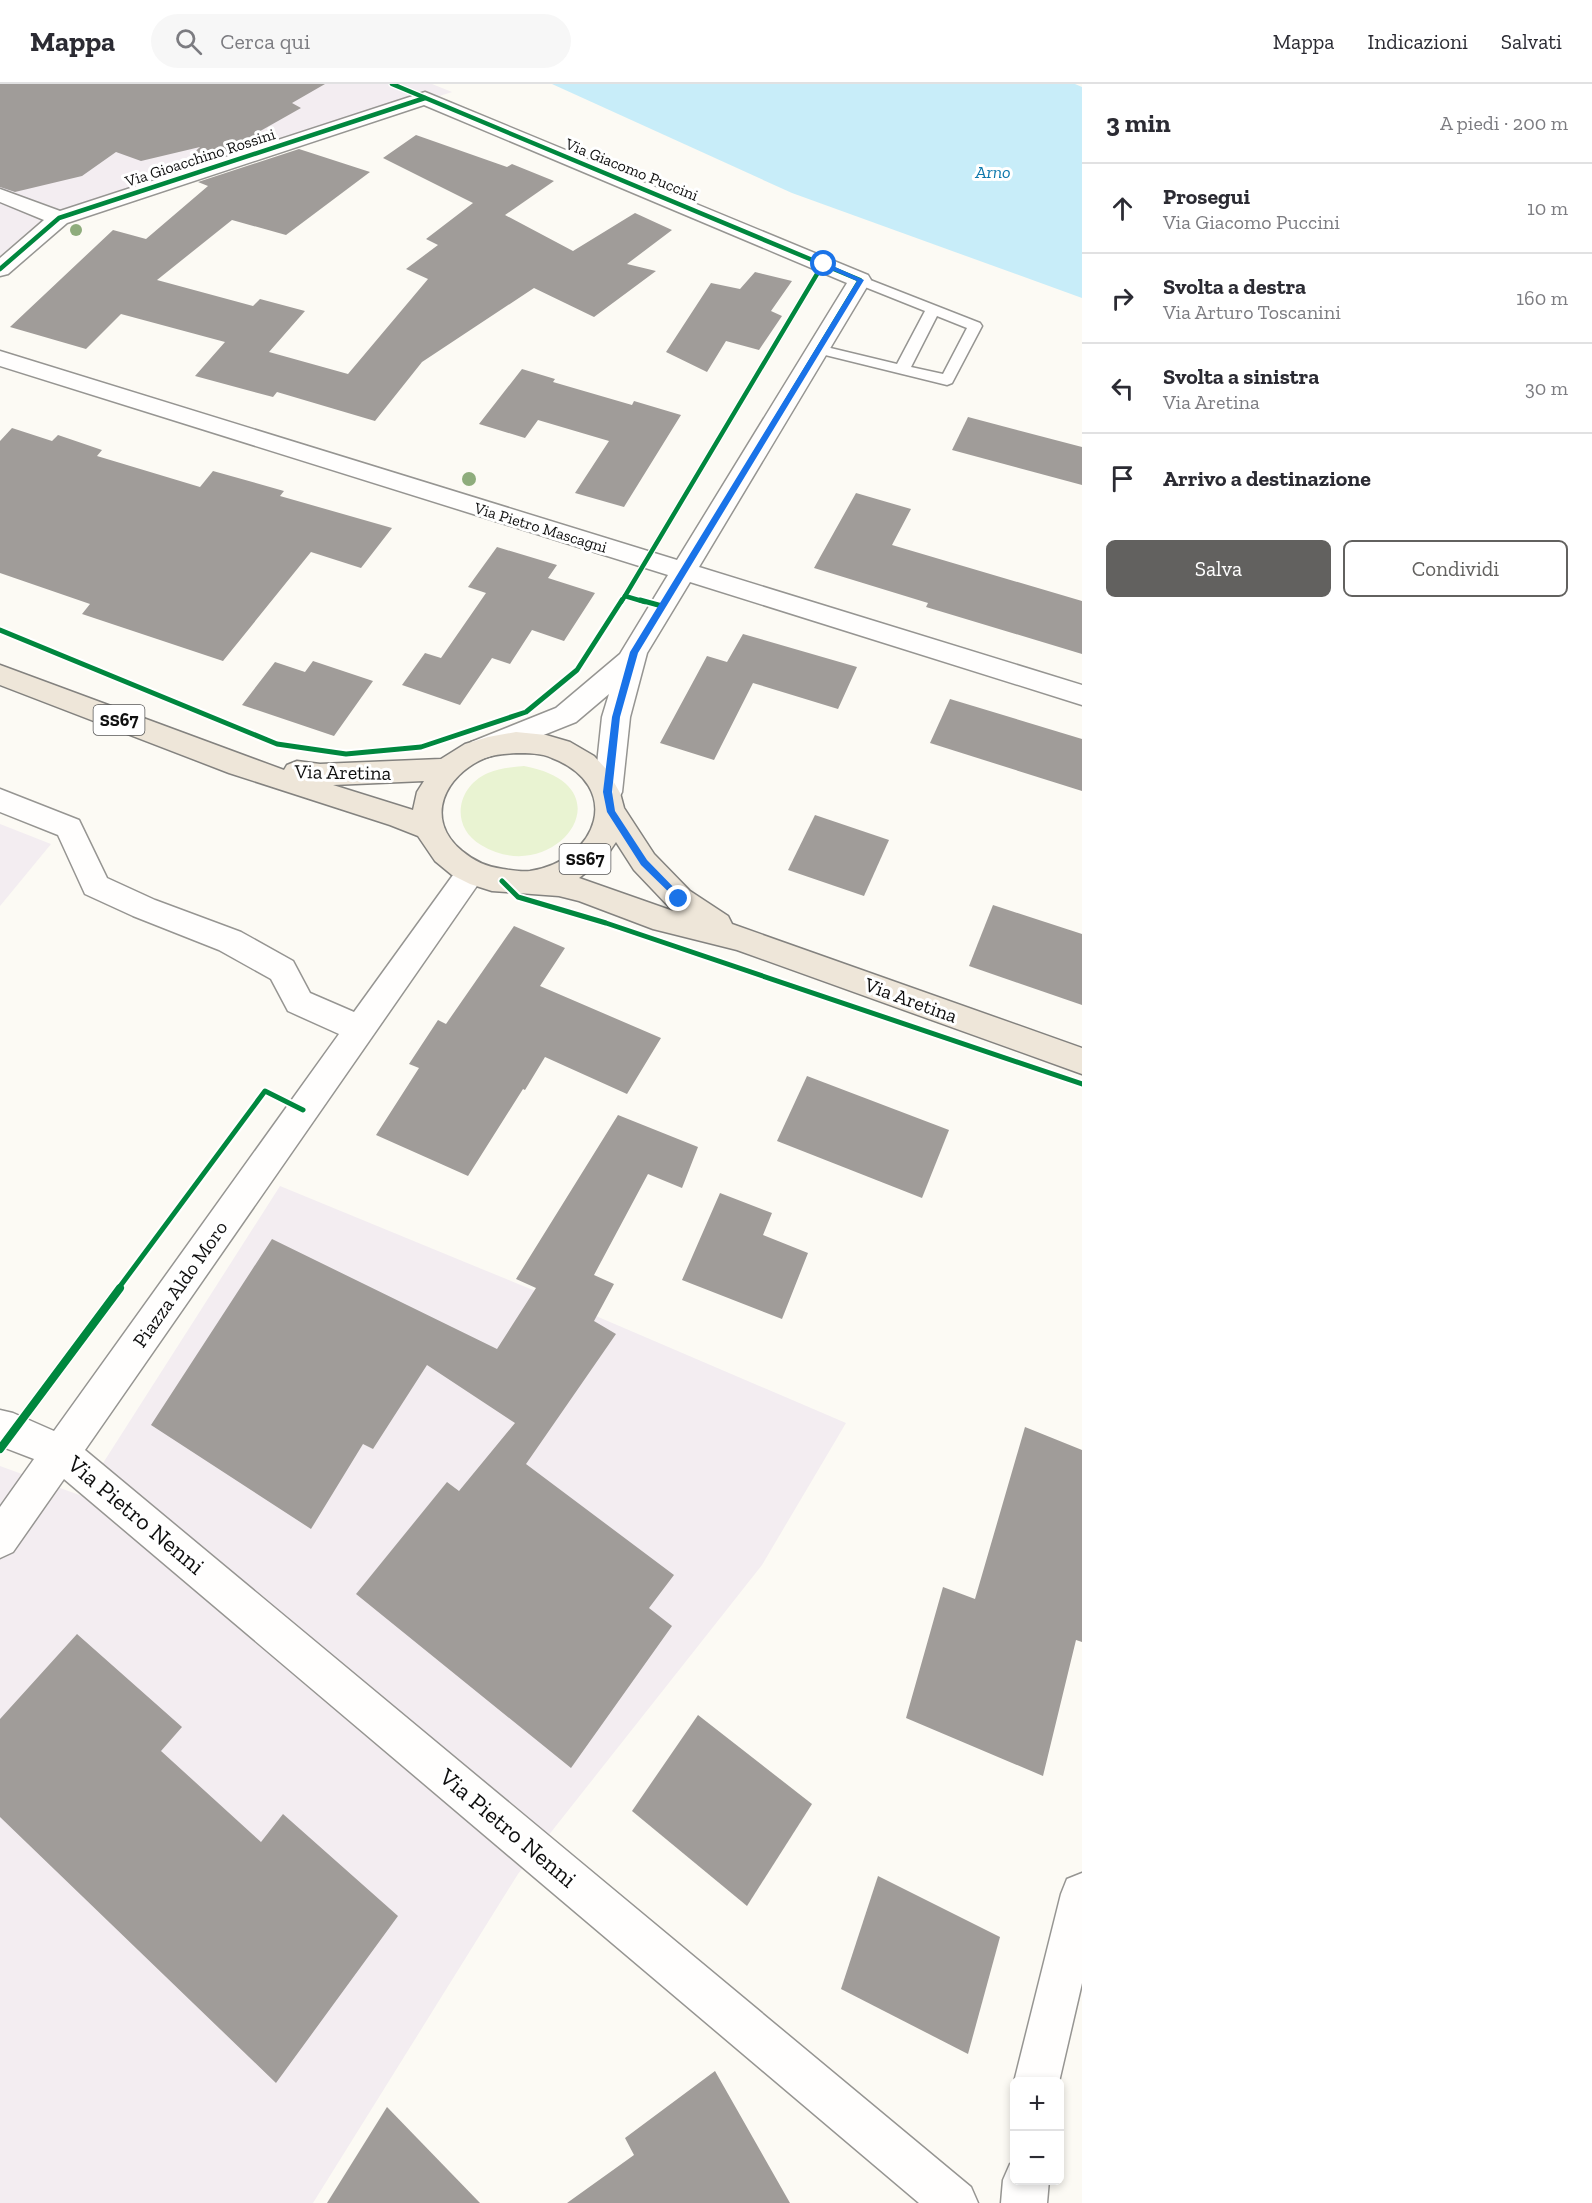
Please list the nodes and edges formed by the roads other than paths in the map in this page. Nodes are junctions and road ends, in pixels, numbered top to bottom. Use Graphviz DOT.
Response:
graph roads {
  1 [pos="425,98"];
  2 [pos="0,195"];
  3 [pos="59,218"];
  4 [pos="0,269"];
  5 [pos="860,280"];
  6 [pos="933,310"];
  7 [pos="818,349"];
  8 [pos="0,358"];
  9 [pos="902,369"];
  10 [pos="683,572"];
  11 [pos="632,659"];
  12 [pos="0,675"];
  13 [pos="1082,695"];
  14 [pos="477,750"];
  15 [pos="239,766"];
  16 [pos="447,769"];
  17 [pos="0,800"];
  18 [pos="609,802"];
  19 [pos="429,829"];
  20 [pos="471,872"];
  21 [pos="534,881"];
  22 [pos="739,939"];
  23 [pos="360,1029"];
  24 [pos="1082,1061"];
  25 [pos="0,1428"];
  26 [pos="61,1453"];
  27 [pos="0,1539"];
  28 [pos="1082,1894"];
  29 [pos="1037,2077"];
  30 [pos="1026,2185"];
  31 [pos="955,2203"];
  32 [pos="1024,2203"];
  1 -- 3 [label="street, Via Gioacchino Rossini"];
  1 -- 5 [label="street, Via Giacomo Puccini"];
  2 -- 3 [label="street"];
  3 -- 4 [label="street, Via Gioacchino Rossini"];
  5 -- 6 [label="lane"];
  5 -- 7 [label="street"];
  6 -- 9 [label="lane"];
  6 -- 9 [label="lane"];
  7 -- 9 [label="lane"];
  7 -- 10 [label="street"];
  8 -- 10 [label="street, Via Pietro Mascagni"];
  10 -- 11 [label="street"];
  10 -- 13 [label="street, Via Pietro Mascagni"];
  11 -- 14 [label="street"];
  11 -- 18 [label="street"];
  12 -- 15 [label="main road, Via Aretina / SS67"];
  14 -- 16 [label="main road, Via Aretina / SS67"];
  14 -- 18 [label="main road, Via Aretina / SS67"];
  15 -- 16 [label="main road, Via Aretina / SS67"];
  15 -- 19 [label="main road, Via Aretina / SS67"];
  16 -- 19 [label="main road, Via Aretina / SS67"];
  17 -- 23 [label="street"];
  18 -- 21 [label="main road, Via Aretina / SS67"];
  18 -- 22 [label="main road, Via Aretina / SS67"];
  19 -- 20 [label="main road, Via Aretina / SS67"];
  20 -- 21 [label="main road, Via Aretina / SS67"];
  20 -- 23 [label="street, Piazza Aldo Moro"];
  21 -- 22 [label="main road, Via Aretina / SS67"];
  22 -- 24 [label="main road, Via Aretina / SS67"];
  23 -- 26 [label="street, Piazza Aldo Moro"];
  25 -- 26 [label="street, Via Pietro Nenni"];
  26 -- 27 [label="street, Piazza Aldo Moro"];
  26 -- 31 [label="street, Via Pietro Nenni"];
  28 -- 29 [label="street"];
  30 -- 32 [label="street"];
}
